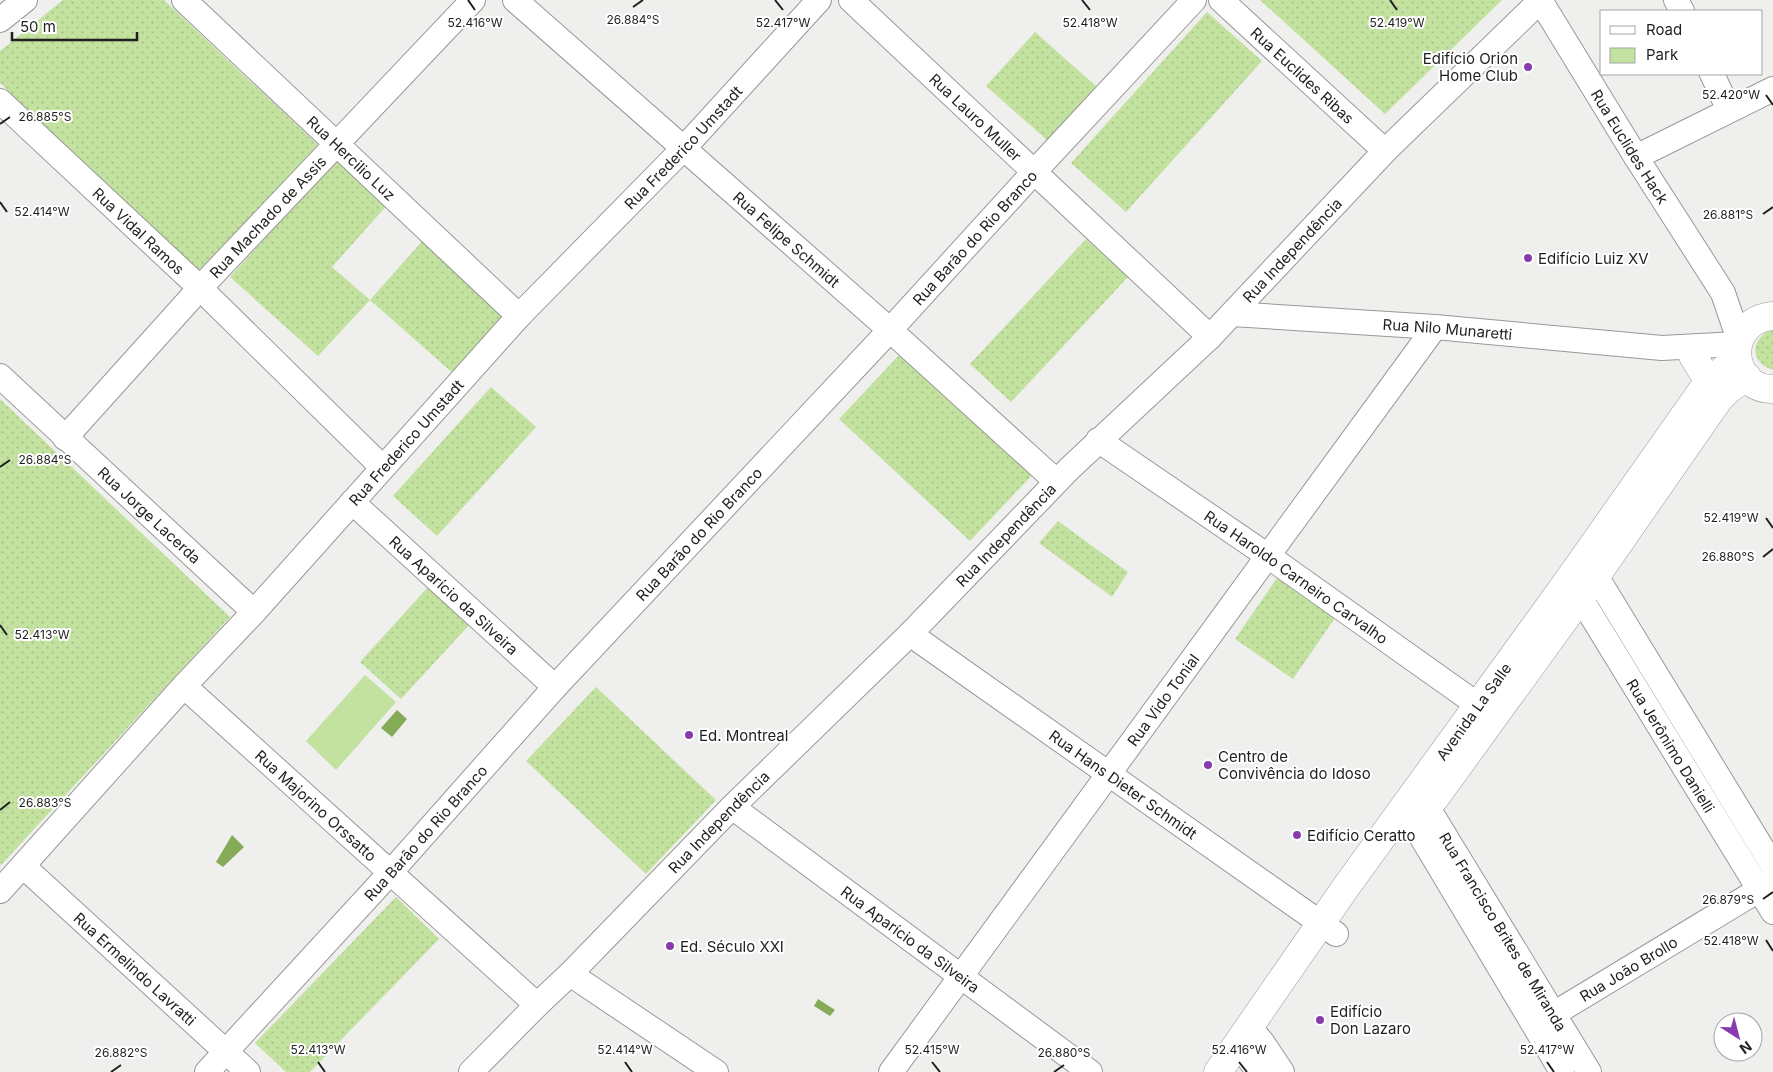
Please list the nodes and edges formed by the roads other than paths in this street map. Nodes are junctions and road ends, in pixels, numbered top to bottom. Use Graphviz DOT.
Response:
graph roads {
  1 [pos="184,0"];
  2 [pos="473,0"];
  3 [pos="515,0"];
  4 [pos="819,0"];
  5 [pos="851,0"];
  6 [pos="1194,0"];
  7 [pos="1221,0"];
  8 [pos="1540,0"];
  9 [pos="1712,75"];
  10 [pos="1773,89"];
  11 [pos="0,101"];
  12 [pos="1729,110"];
  13 [pos="335,144"];
  14 [pos="684,148"];
  15 [pos="1385,150"];
  16 [pos="1636,157"];
  17 [pos="1035,171"];
  18 [pos="200,288"];
  19 [pos="1724,293"];
  20 [pos="1232,314"];
  21 [pos="519,316"];
  22 [pos="1767,316"];
  23 [pos="1435,327"];
  24 [pos="890,330"];
  25 [pos="1210,337"];
  26 [pos="1662,348"];
  27 [pos="1693,356"];
  28 [pos="1751,369"];
  29 [pos="0,376"];
  30 [pos="1713,390"];
  31 [pos="65,438"];
  32 [pos="1098,440"];
  33 [pos="382,467"];
  34 [pos="1056,482"];
  35 [pos="352,502"];
  36 [pos="1268,556"];
  37 [pos="1580,580"];
  38 [pos="254,612"];
  39 [pos="910,634"];
  40 [pos="184,686"];
  41 [pos="554,687"];
  42 [pos="1672,700"];
  43 [pos="1487,711"];
  44 [pos="1651,713"];
  45 [pos="1109,775"];
  46 [pos="1728,792"];
  47 [pos="1708,806"];
  48 [pos="732,807"];
  49 [pos="1415,811"];
  50 [pos="23,866"];
  51 [pos="1773,866"];
  52 [pos="390,873"];
  53 [pos="1766,885"];
  54 [pos="0,891"];
  55 [pos="1773,912"];
  56 [pos="1328,929"];
  57 [pos="1499,944"];
  58 [pos="570,974"];
  59 [pos="961,976"];
  60 [pos="537,1005"];
  61 [pos="1554,1014"];
  62 [pos="1534,1026"];
  63 [pos="226,1052"];
  64 [pos="1250,1053"];
  65 [pos="1586,1071"];
  66 [pos="207,1072"];
  67 [pos="248,1072"];
  68 [pos="471,1072"];
  69 [pos="716,1072"];
  70 [pos="890,1072"];
  71 [pos="1090,1072"];
  72 [pos="1218,1072"];
  73 [pos="1282,1072"];
  74 [pos="1562,1072"];
  1 -- 13 [label="street, Rua Hercilio Luz"];
  2 -- 13 [label="street, Rua Machado de Assis"];
  3 -- 14 [label="street, Rua Felipe Schmidt"];
  4 -- 14 [label="street, Rua Frederico Umstadt"];
  5 -- 17 [label="street, Rua Lauro Muller"];
  6 -- 17 [label="street, Rua Barão do Rio Branco"];
  7 -- 15 [label="street, Rua Euclides Ribas"];
  8 -- 15 [label="street, Rua Independência"];
  8 -- 16 [label="street, Rua Euclides Hack"];
  9 -- 12 [label="street"];
  10 -- 12 [label="street"];
  11 -- 18 [label="street, Rua Vidal Ramos"];
  12 -- 16 [label="street"];
  13 -- 18 [label="street, Rua Machado de Assis"];
  13 -- 21 [label="street, Rua Hercilio Luz"];
  14 -- 21 [label="street, Rua Frederico Umstadt"];
  14 -- 24 [label="street, Rua Felipe Schmidt"];
  15 -- 20 [label="street, Rua Independência"];
  16 -- 19 [label="street, Rua Euclides Hack"];
  17 -- 24 [label="street, Rua Barão do Rio Branco"];
  17 -- 25 [label="street, Rua Lauro Muller"];
  18 -- 31 [label="street, Rua Machado de Assis"];
  18 -- 33 [label="street, Rua Vidal Ramos"];
  19 -- 22 [label="street, Rua Euclides Hack"];
  19 -- 28 [label="street, Rua Euclides Hack"];
  20 -- 23 [label="street, Rua Nilo Munaretti"];
  20 -- 25 [label="street, Rua Independência"];
  21 -- 33 [label="street, Rua Frederico Umstadt"];
  22 -- 28 [label="main road, Avenida La Salle"];
  23 -- 26 [label="street, Rua Nilo Munaretti"];
  23 -- 36 [label="street, Rua Vido Tonial"];
  24 -- 34 [label="street, Rua Felipe Schmidt"];
  24 -- 41 [label="street, Rua Barão do Rio Branco"];
  25 -- 32 [label="street, Rua Independência"];
  26 -- 27 [label="street, Rua Nilo Munaretti"];
  26 -- 28 [label="street, Rua Nilo Munaretti"];
  27 -- 28 [label="street, Rua Nilo Munaretti"];
  27 -- 30 [label="main road"];
  28 -- 30 [label="main road, Avenida La Salle"];
  29 -- 31 [label="street, Rua Jorge Lacerda"];
  30 -- 37 [label="main road, Avenida La Salle"];
  31 -- 38 [label="street, Rua Jorge Lacerda"];
  32 -- 34 [label="street, Rua Independência"];
  32 -- 36 [label="street, Rua Haroldo Carneiro Carvalho"];
  33 -- 35 [label="street, Rua Frederico Umstadt"];
  34 -- 39 [label="street, Rua Independência"];
  35 -- 38 [label="street, Rua Frederico Umstadt"];
  35 -- 41 [label="street, Rua Aparício da Silveira"];
  36 -- 43 [label="street, Rua Haroldo Carneiro Carvalho"];
  36 -- 45 [label="street, Rua Vido Tonial"];
  37 -- 42 [label="street, Rua Jerônimo Danielli"];
  37 -- 43 [label="main road, Avenida La Salle"];
  37 -- 44 [label="street, Rua Jerônimo Danielli"];
  38 -- 40 [label="street, Rua Frederico Umstadt"];
  39 -- 45 [label="street, Rua Hans Dieter Schmidt"];
  39 -- 48 [label="street, Rua Independência"];
  40 -- 50 [label="street, Rua Frederico Umstadt"];
  40 -- 52 [label="street, Rua Majorino Orssatto"];
  41 -- 52 [label="street, Rua Barão do Rio Branco"];
  42 -- 44 [label="street"];
  42 -- 46 [label="street, Rua Jerônimo Danielli"];
  43 -- 49 [label="main road, Avenida La Salle"];
  44 -- 47 [label="street, Rua Jerônimo Danielli"];
  45 -- 56 [label="street, Rua Hans Dieter Schmidt"];
  45 -- 59 [label="street, Rua Vido Tonial"];
  46 -- 47 [label="street"];
  46 -- 51 [label="street, Rua Jerônimo Danielli"];
  47 -- 53 [label="street, Rua Jerônimo Danielli"];
  48 -- 58 [label="street, Rua Independência"];
  48 -- 59 [label="street, Rua Aparício da Silveira"];
  49 -- 56 [label="main road, Avenida La Salle"];
  49 -- 57 [label="street, Rua Francisco Brites de Miranda"];
  50 -- 54 [label="street, Rua Frederico Umstadt"];
  50 -- 63 [label="street, Rua Ermelindo Lavratti"];
  52 -- 60 [label="street, Rua Majorino Orssatto"];
  52 -- 63 [label="street, Rua Barão do Rio Branco"];
  53 -- 55 [label="street, Rua Jerônimo Danielli"];
  53 -- 61 [label="street, Rua João Brollo"];
  56 -- 64 [label="main road, Avenida La Salle"];
  57 -- 61 [label="street, Rua Francisco Brites de Miranda"];
  57 -- 62 [label="street, Rua Francisco Brites de Miranda"];
  58 -- 60 [label="street, Rua Independência"];
  58 -- 69 [label="street"];
  59 -- 70 [label="street, Rua Vido Tonial"];
  59 -- 71 [label="street, Rua Aparício da Silveira"];
  60 -- 68 [label="street, Rua Independência"];
  61 -- 62 [label="street, Rua João Brollo"];
  61 -- 65 [label="street, Rua Francisco Brites de Miranda"];
  62 -- 74 [label="street, Rua Francisco Brites de Miranda"];
  63 -- 66 [label="street, Rua Barão do Rio Branco"];
  63 -- 67 [label="street, Rua Ermelindo Lavratti"];
  64 -- 72 [label="main road, Avenida La Salle"];
  64 -- 73 [label="street"];
}
